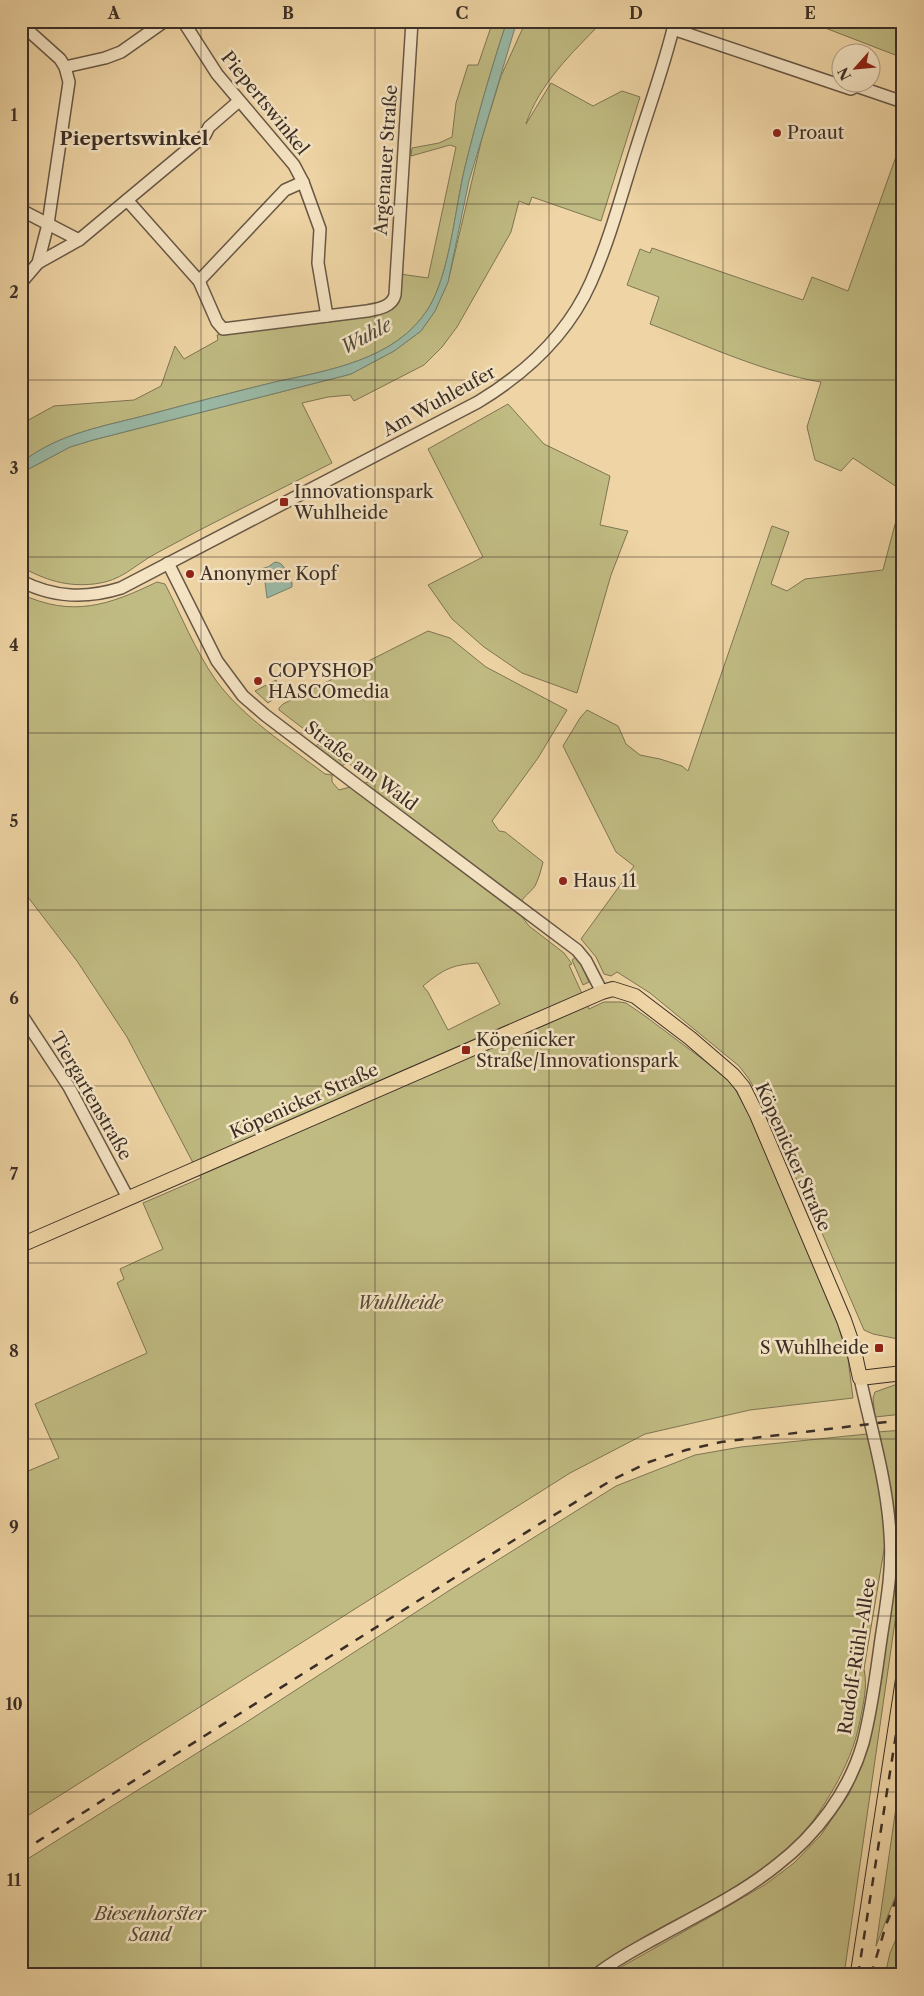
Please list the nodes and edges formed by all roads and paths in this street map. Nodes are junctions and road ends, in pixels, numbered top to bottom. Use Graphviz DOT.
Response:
graph roads {
  1 [pos="165,21"];
  2 [pos="183,21"];
  3 [pos="412,21"];
  4 [pos="21,24"];
  5 [pos="673,29"];
  6 [pos="66,67"];
  7 [pos="239,101"];
  8 [pos="903,102"];
  9 [pos="303,182"];
  10 [pos="127,200"];
  11 [pos="21,210"];
  12 [pos="48,224"];
  13 [pos="79,240"];
  14 [pos="38,263"];
  15 [pos="199,281"];
  16 [pos="21,283"];
  17 [pos="327,316"];
  18 [pos="168,563"];
  19 [pos="21,582"];
  20 [pos="602,992"];
  21 [pos="21,1014"];
  22 [pos="128,1198"];
  23 [pos="21,1245"];
  24 [pos="903,1373"];
  25 [pos="860,1378"];
  26 [pos="596,1975"];
  1 -- 6 [label="street"];
  2 -- 7 [label="street, Piepertswinkel"];
  3 -- 17 [label="street, Argenauer Straße"];
  4 -- 6 [label="street"];
  5 -- 8 [label="street"];
  5 -- 18 [label="street, Am Wuhleufer"];
  6 -- 12 [label="street"];
  7 -- 9 [label="street, Piepertswinkel"];
  7 -- 10 [label="street"];
  9 -- 15 [label="street, Piepertswinkel"];
  9 -- 17 [label="street, Piepertswinkel"];
  10 -- 13 [label="street"];
  10 -- 15 [label="street"];
  11 -- 12 [label="street"];
  12 -- 13 [label="street"];
  12 -- 14 [label="street"];
  13 -- 14 [label="street"];
  14 -- 16 [label="street"];
  15 -- 17 [label="street"];
  18 -- 19 [label="street, Am Wuhleufer"];
  18 -- 20 [label="street, Straße am Wald"];
  20 -- 22 [label="main road, Köpenicker Straße"];
  20 -- 25 [label="main road, Köpenicker Straße"];
  21 -- 22 [label="street, Tiergartenstraße"];
  22 -- 23 [label="main road, Köpenicker Straße"];
  24 -- 25 [label="main road"];
  25 -- 26 [label="street, Rudolf-Rühl-Allee"];
}
